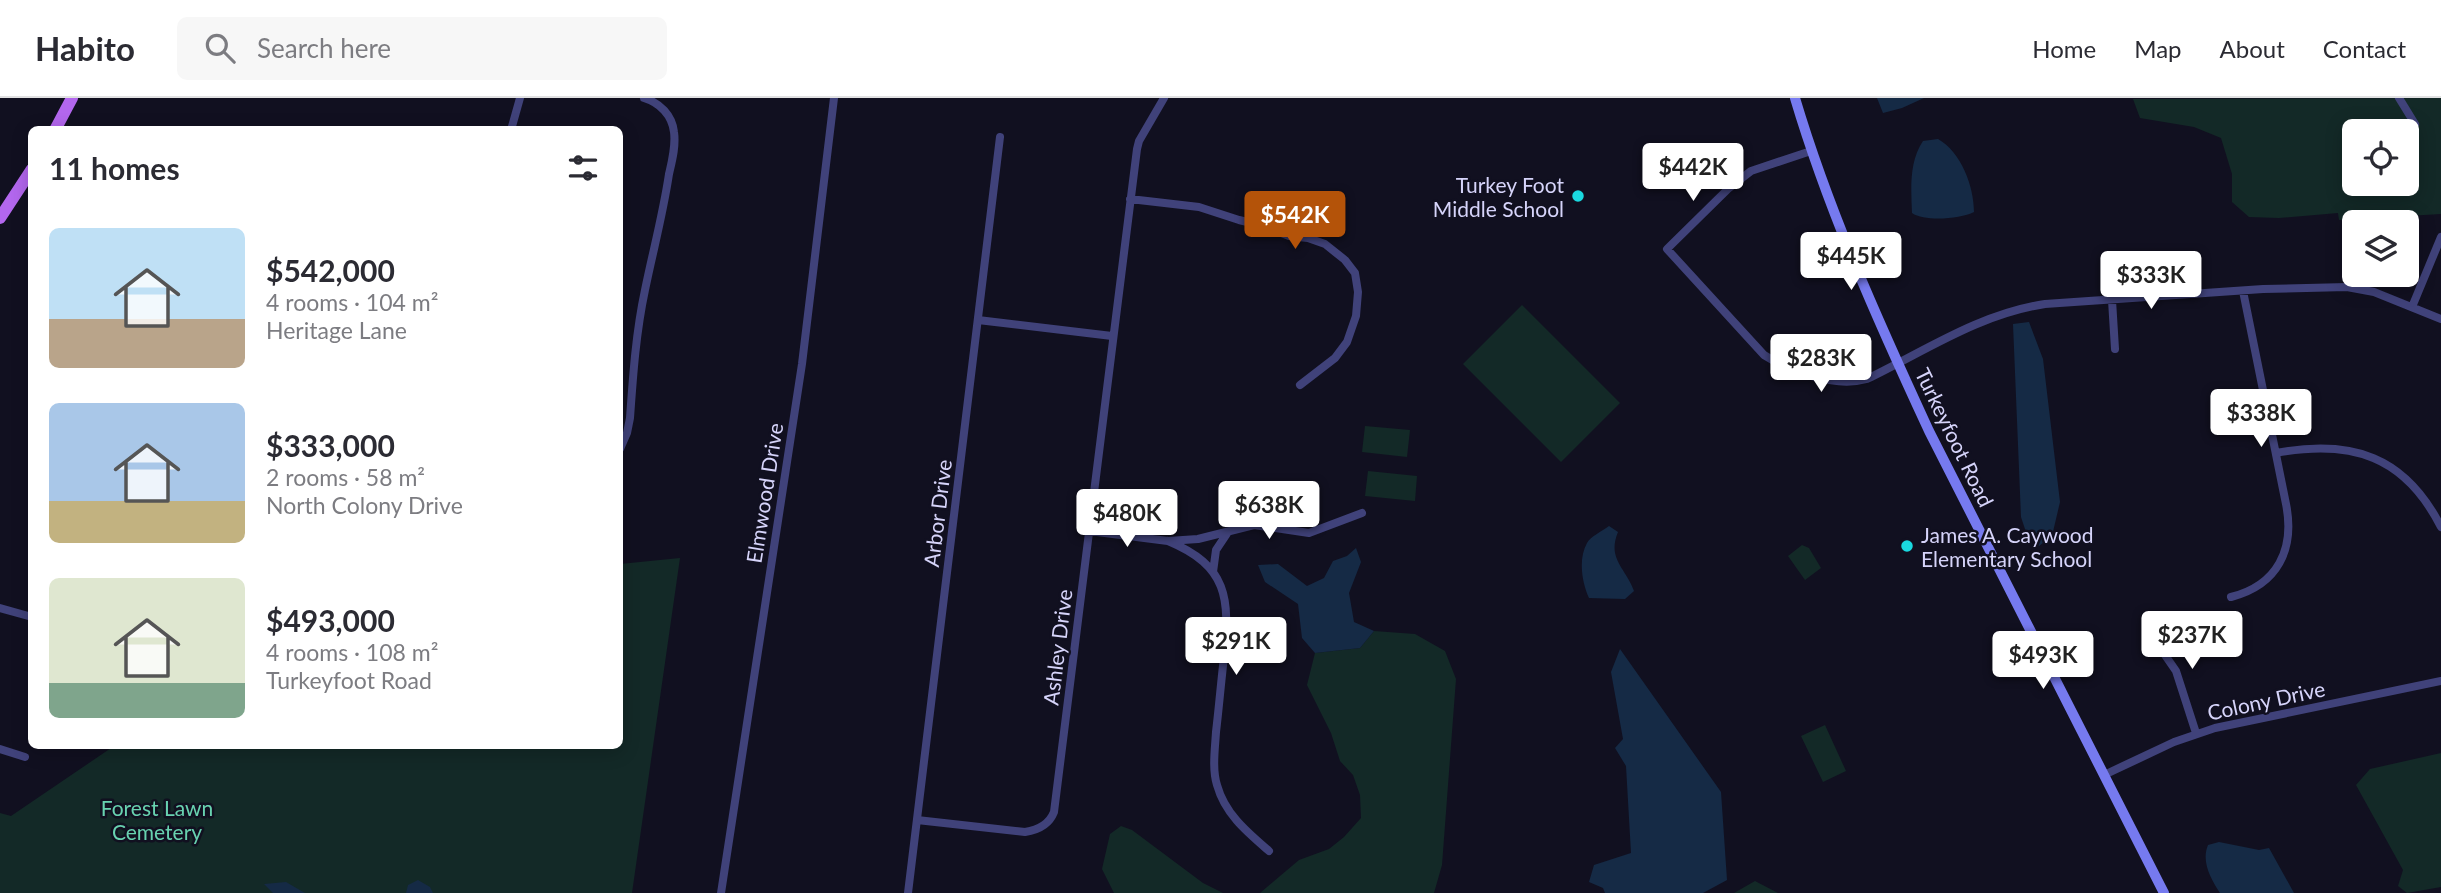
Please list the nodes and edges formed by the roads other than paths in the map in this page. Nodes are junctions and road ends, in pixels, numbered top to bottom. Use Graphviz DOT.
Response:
graph roads {
  1 [pos="72,98"];
  2 [pos="520,98"];
  3 [pos="644,98"];
  4 [pos="834,98"];
  5 [pos="1164,98"];
  6 [pos="1795,98"];
  7 [pos="2399,98"];
  8 [pos="2412,119"];
  9 [pos="57,126"];
  10 [pos="512,126"];
  11 [pos="1000,137"];
  12 [pos="1811,151"];
  13 [pos="28,175"];
  14 [pos="1130,199"];
  15 [pos="0,218"];
  16 [pos="2441,237"];
  17 [pos="2243,290"];
  18 [pos="2112,300"];
  19 [pos="2412,307"];
  20 [pos="2441,319"];
  21 [pos="978,320"];
  22 [pos="1112,336"];
  23 [pos="2115,349"];
  24 [pos="1897,362"];
  25 [pos="1300,385"];
  26 [pos="623,442"];
  27 [pos="2276,453"];
  28 [pos="1362,513"];
  29 [pos="2441,527"];
  30 [pos="1089,531"];
  31 [pos="1228,532"];
  32 [pos="1168,541"];
  33 [pos="1213,572"];
  34 [pos="2231,597"];
  35 [pos="0,608"];
  36 [pos="28,616"];
  37 [pos="2147,629"];
  38 [pos="2441,681"];
  39 [pos="2196,733"];
  40 [pos="0,749"];
  41 [pos="25,757"];
  42 [pos="2105,775"];
  43 [pos="917,820"];
  44 [pos="1269,851"];
  45 [pos="721,893"];
  46 [pos="908,893"];
  47 [pos="2164,893"];
  1 -- 9 [label="main road"];
  2 -- 10 [label="street"];
  3 -- 26 [label="street"];
  4 -- 45 [label="street, Elmwood Drive"];
  5 -- 14 [label="street, Ashley Drive"];
  6 -- 12 [label="main road, Turkeyfoot Road"];
  7 -- 8 [label="street"];
  11 -- 21 [label="street, Arbor Drive"];
  12 -- 24 [label="main road, Turkeyfoot Road"];
  12 -- 24 [label="street"];
  13 -- 15 [label="main road"];
  14 -- 22 [label="street, Ashley Drive"];
  14 -- 25 [label="street"];
  16 -- 19 [label="street"];
  17 -- 18 [label="street"];
  17 -- 19 [label="street"];
  17 -- 27 [label="street"];
  18 -- 23 [label="street"];
  18 -- 24 [label="street"];
  19 -- 20 [label="street"];
  21 -- 22 [label="street"];
  21 -- 43 [label="street, Arbor Drive"];
  22 -- 30 [label="street, Ashley Drive"];
  24 -- 42 [label="main road, Turkeyfoot Road"];
  27 -- 29 [label="street"];
  27 -- 34 [label="street"];
  28 -- 31 [label="street"];
  30 -- 32 [label="street"];
  30 -- 43 [label="street, Ashley Drive"];
  31 -- 32 [label="street"];
  31 -- 33 [label="street"];
  32 -- 33 [label="street"];
  33 -- 44 [label="street"];
  35 -- 36 [label="street"];
  37 -- 39 [label="street"];
  38 -- 39 [label="street, Colony Drive"];
  39 -- 42 [label="street, Colony Drive"];
  40 -- 41 [label="street"];
  42 -- 47 [label="main road, Turkeyfoot Road"];
  43 -- 46 [label="street, Arbor Drive"];
}
